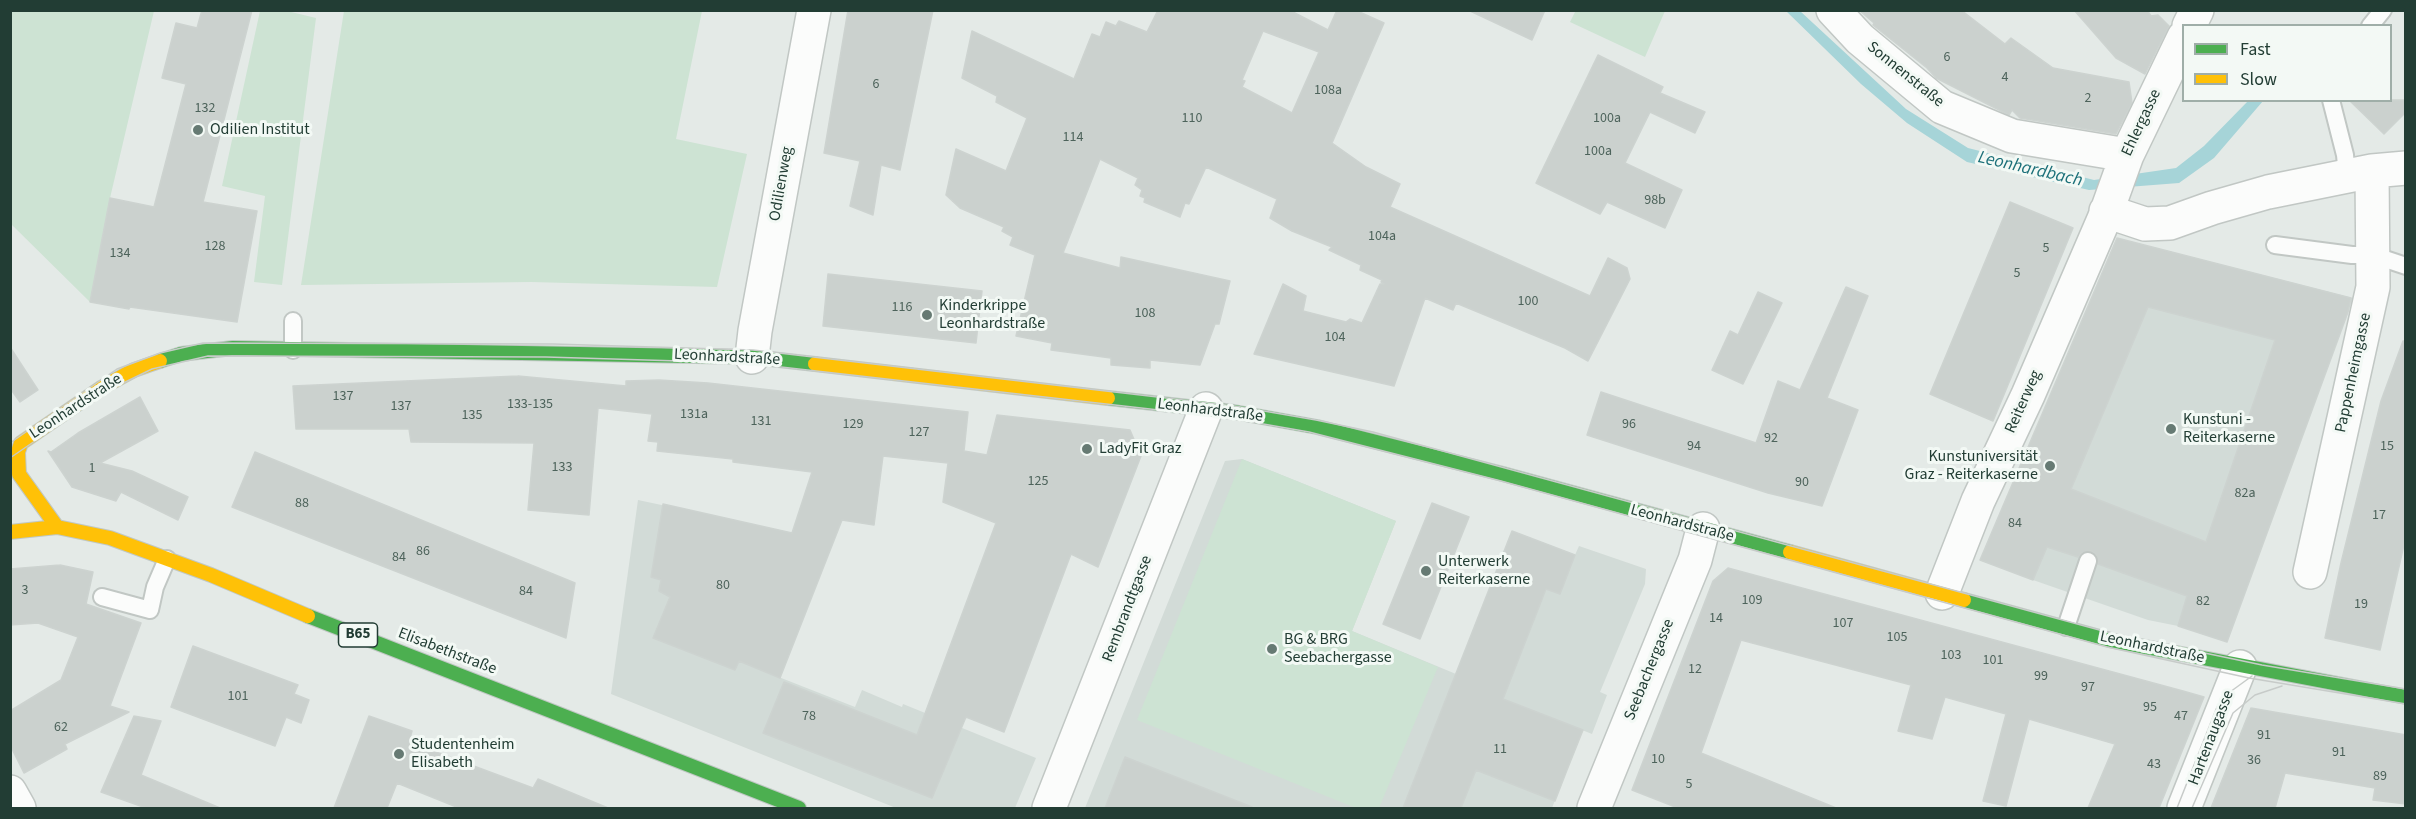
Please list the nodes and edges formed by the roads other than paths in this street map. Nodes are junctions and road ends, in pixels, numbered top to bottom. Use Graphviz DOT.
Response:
graph roads {
  1 [pos="814,10"];
  2 [pos="1833,10"];
  3 [pos="2383,10"];
  4 [pos="2372,24"];
  5 [pos="2182,38"];
  6 [pos="2332,102"];
  7 [pos="2406,168"];
  8 [pos="2360,174"];
  9 [pos="2117,182"];
  10 [pos="2275,245"];
  11 [pos="2373,255"];
  12 [pos="2406,266"];
  13 [pos="293,321"];
  14 [pos="293,350"];
  15 [pos="752,357"];
  16 [pos="1206,410"];
  17 [pos="16,447"];
  18 [pos="57,527"];
  19 [pos="1702,529"];
  20 [pos="10,532"];
  21 [pos="167,560"];
  22 [pos="2088,561"];
  23 [pos="2310,572"];
  24 [pos="1942,593"];
  25 [pos="102,597"];
  26 [pos="2066,627"];
  27 [pos="2240,667"];
  28 [pos="2406,697"];
  29 [pos="10,792"];
  30 [pos="19,808"];
  31 [pos="799,808"];
  32 [pos="1049,808"];
  33 [pos="1597,808"];
  34 [pos="2184,808"];
  1 -- 15 [label="street, Odilienweg"];
  2 -- 9 [label="street, Sonnenstraße"];
  3 -- 4 [label="lane"];
  5 -- 9 [label="street, Ehlergasse"];
  6 -- 8 [label="lane"];
  7 -- 8 [label="street"];
  8 -- 9 [label="street"];
  8 -- 11 [label="street, Pappenheimgasse"];
  9 -- 24 [label="street, Reiterweg"];
  10 -- 11 [label="lane"];
  11 -- 12 [label="lane"];
  11 -- 23 [label="street, Pappenheimgasse"];
  13 -- 14 [label="lane"];
  14 -- 15 [label="main road, Leonhardstraße"];
  14 -- 17 [label="main road, Leonhardstraße"];
  15 -- 16 [label="main road, Leonhardstraße"];
  16 -- 19 [label="main road, Leonhardstraße"];
  16 -- 32 [label="street, Rembrandtgasse"];
  17 -- 18 [label="main road"];
  18 -- 20 [label="main road, Elisabethstraße / B65"];
  18 -- 21 [label="main road, Elisabethstraße / B65"];
  19 -- 24 [label="main road, Leonhardstraße"];
  19 -- 33 [label="street, Seebachergasse"];
  21 -- 25 [label="lane"];
  21 -- 31 [label="main road, Elisabethstraße / B65"];
  22 -- 26 [label="lane"];
  24 -- 26 [label="main road, Leonhardstraße"];
  26 -- 27 [label="main road, Leonhardstraße"];
  27 -- 28 [label="main road, Leonhardstraße"];
  27 -- 34 [label="street, Hartenaugasse"];
  29 -- 30 [label="street"];
}
